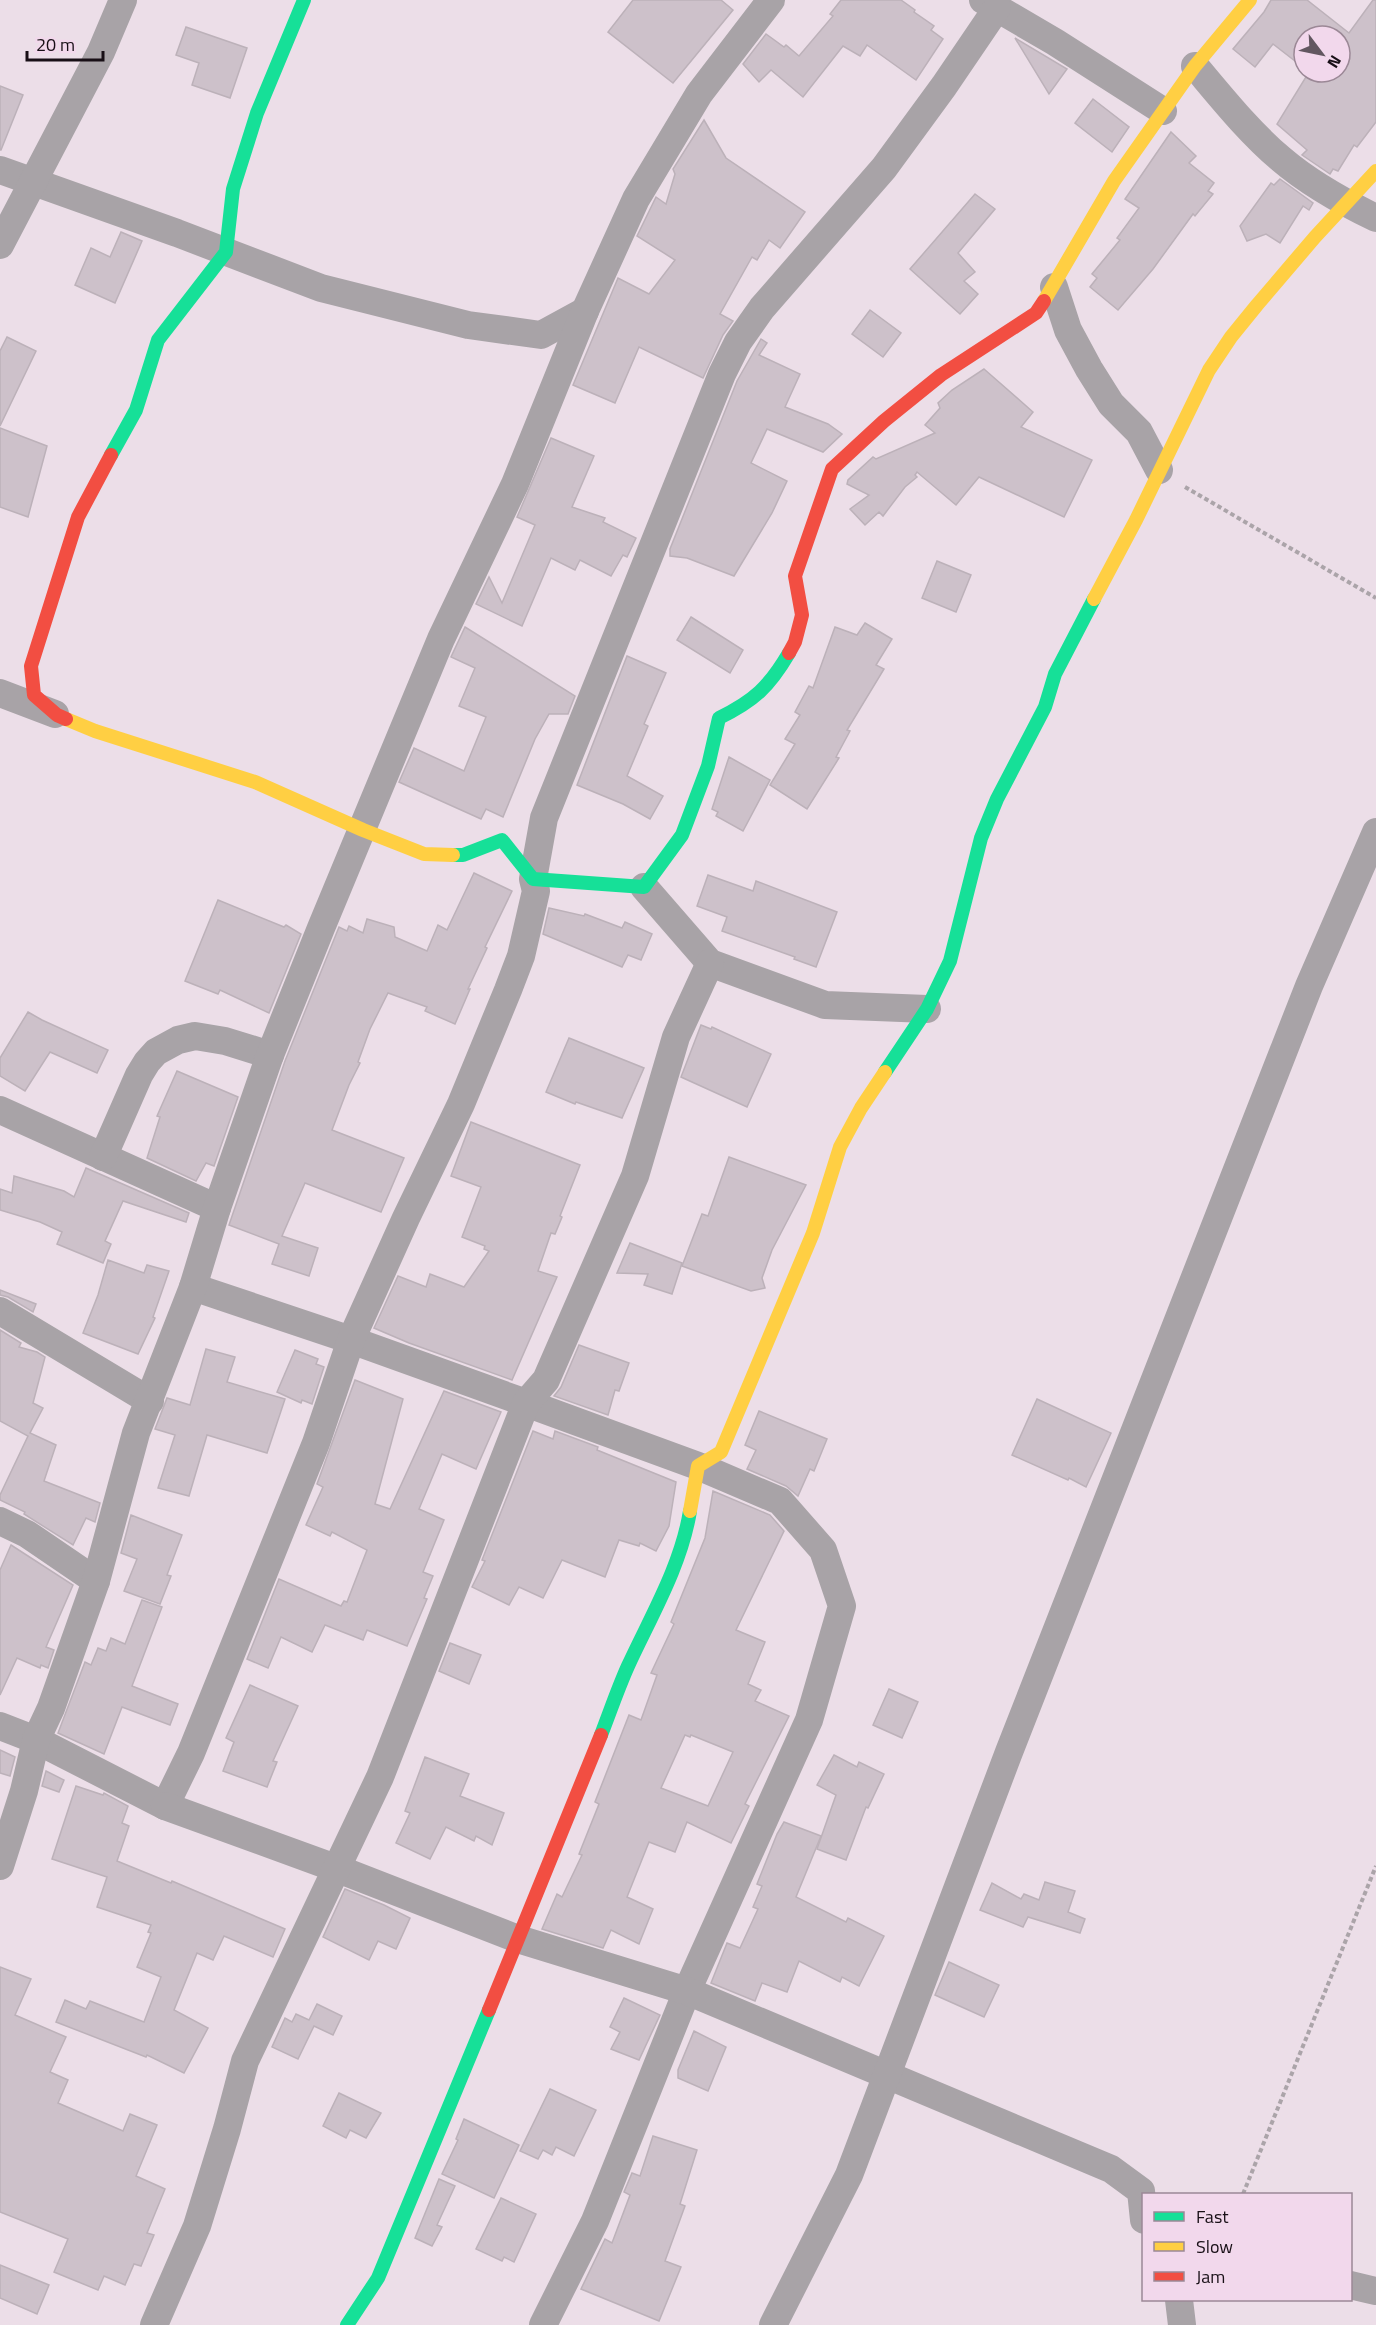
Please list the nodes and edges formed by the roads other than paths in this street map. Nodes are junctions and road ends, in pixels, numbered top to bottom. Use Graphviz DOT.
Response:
graph roads {
  1 [pos="123,0"];
  2 [pos="304,0"];
  3 [pos="771,0"];
  4 [pos="1250,0"];
  5 [pos="990,4"];
  6 [pos="1195,66"];
  7 [pos="1163,111"];
  8 [pos="0,170"];
  9 [pos="1376,171"];
  10 [pos="33,181"];
  11 [pos="1347,203"];
  12 [pos="1376,218"];
  13 [pos="0,245"];
  14 [pos="226,252"];
  15 [pos="1054,287"];
  16 [pos="585,311"];
  17 [pos="1159,470"];
  18 [pos="0,693"];
  19 [pos="57,715"];
  20 [pos="363,830"];
  21 [pos="1376,832"];
  22 [pos="533,879"];
  23 [pos="644,887"];
  24 [pos="710,963"];
  25 [pos="927,1009"];
  26 [pos="270,1055"];
  27 [pos="0,1110"];
  28 [pos="103,1157"];
  29 [pos="217,1208"];
  30 [pos="193,1287"];
  31 [pos="0,1311"];
  32 [pos="351,1340"];
  33 [pos="150,1401"];
  34 [pos="526,1403"];
  35 [pos="698,1466"];
  36 [pos="0,1521"];
  37 [pos="96,1581"];
  38 [pos="0,1726"];
  39 [pos="36,1740"];
  40 [pos="165,1806"];
  41 [pos="0,1866"];
  42 [pos="338,1869"];
  43 [pos="518,1939"];
  44 [pos="687,1991"];
  45 [pos="885,2074"];
  46 [pos="1144,2193"];
  47 [pos="1352,2285"];
  48 [pos="1376,2291"];
  49 [pos="1179,2301"];
  50 [pos="153,2325"];
  51 [pos="347,2325"];
  52 [pos="543,2325"];
  53 [pos="773,2325"];
  54 [pos="1182,2325"];
  1 -- 10 [label="street"];
  2 -- 14 [label="street"];
  3 -- 16 [label="street"];
  4 -- 6 [label="street"];
  5 -- 7 [label="street"];
  5 -- 22 [label="street"];
  6 -- 7 [label="street"];
  6 -- 11 [label="street"];
  7 -- 15 [label="street"];
  8 -- 10 [label="street"];
  9 -- 11 [label="street"];
  10 -- 13 [label="street"];
  10 -- 14 [label="street"];
  11 -- 12 [label="street"];
  11 -- 17 [label="street"];
  14 -- 16 [label="street"];
  14 -- 19 [label="street"];
  15 -- 17 [label="street"];
  15 -- 23 [label="street"];
  16 -- 20 [label="street"];
  17 -- 25 [label="street"];
  18 -- 19 [label="street"];
  19 -- 20 [label="street"];
  20 -- 22 [label="street"];
  20 -- 26 [label="street"];
  21 -- 45 [label="street"];
  22 -- 23 [label="street"];
  22 -- 32 [label="street"];
  23 -- 24 [label="street"];
  24 -- 25 [label="street"];
  24 -- 34 [label="street"];
  25 -- 35 [label="street"];
  26 -- 28 [label="street"];
  26 -- 29 [label="street"];
  27 -- 28 [label="street"];
  28 -- 29 [label="street"];
  29 -- 30 [label="street"];
  30 -- 32 [label="street"];
  30 -- 33 [label="street"];
  31 -- 33 [label="street"];
  32 -- 34 [label="street"];
  32 -- 40 [label="street"];
  33 -- 37 [label="street"];
  34 -- 35 [label="street"];
  34 -- 42 [label="street"];
  35 -- 43 [label="street"];
  35 -- 44 [label="street"];
  36 -- 37 [label="street"];
  37 -- 39 [label="street"];
  38 -- 39 [label="street"];
  39 -- 40 [label="street"];
  39 -- 41 [label="street"];
  40 -- 42 [label="street"];
  42 -- 43 [label="street"];
  42 -- 50 [label="street"];
  43 -- 44 [label="street"];
  43 -- 51 [label="street"];
  44 -- 45 [label="street"];
  44 -- 52 [label="street"];
  45 -- 46 [label="street"];
  45 -- 53 [label="street"];
  47 -- 48 [label="street"];
  49 -- 54 [label="street"];
}
